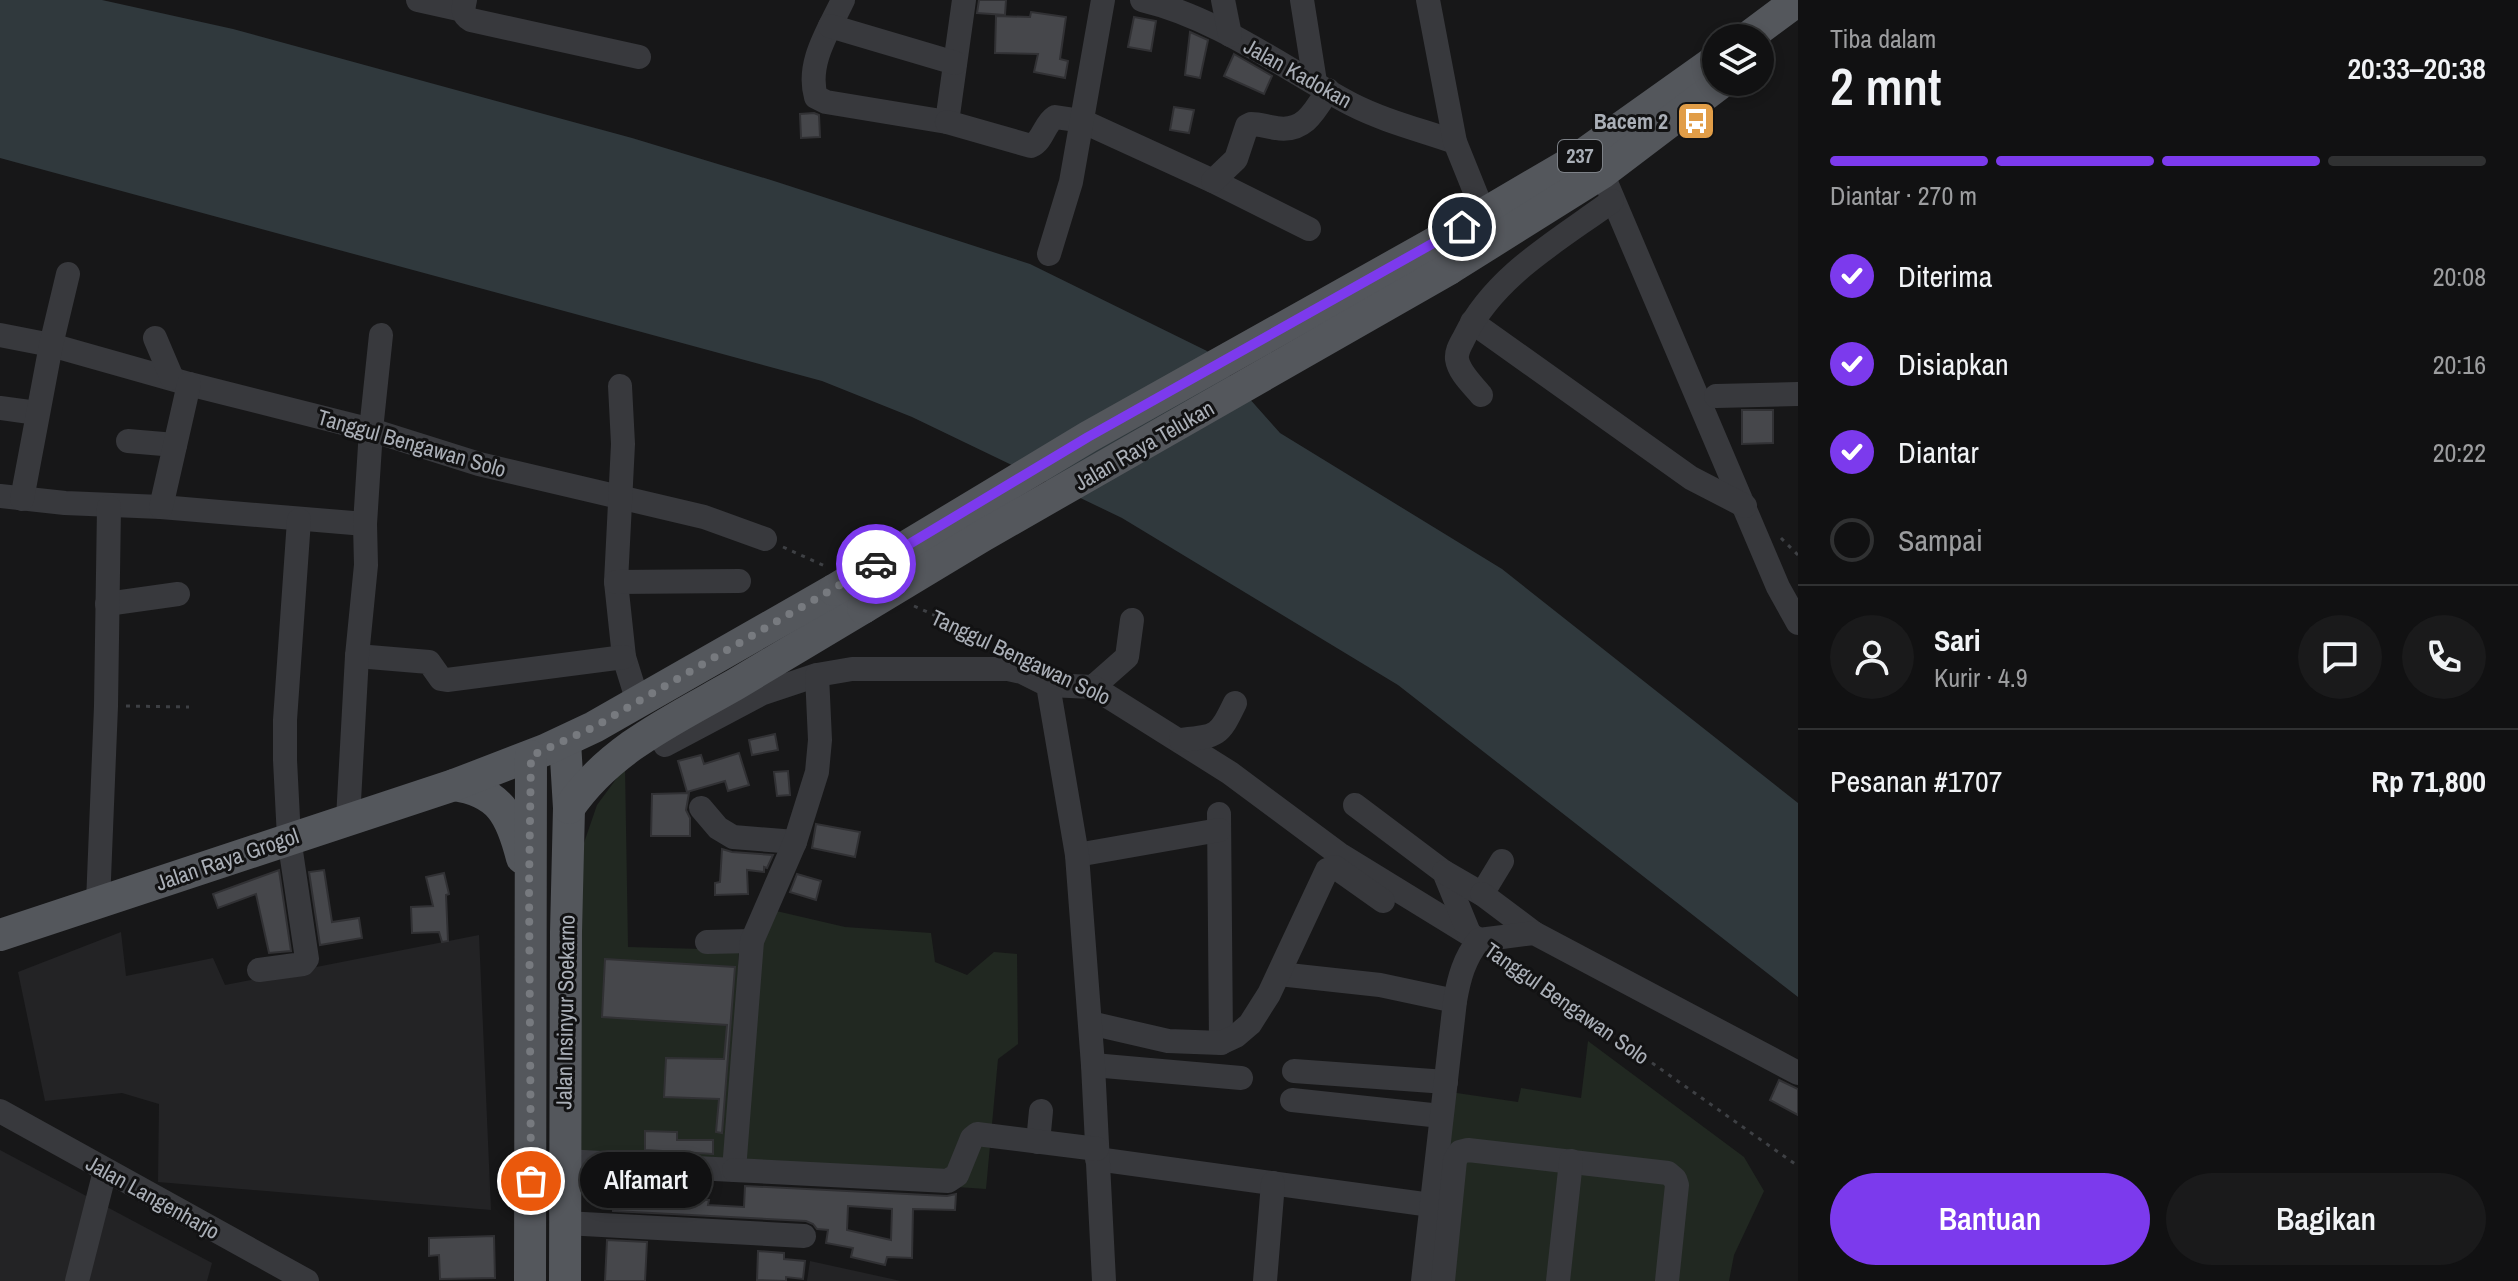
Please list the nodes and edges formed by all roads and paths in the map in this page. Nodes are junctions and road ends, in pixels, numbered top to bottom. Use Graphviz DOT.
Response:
graph roads {
  1 [pos="418,0"];
  2 [pos="843,0"];
  3 [pos="964,0"];
  4 [pos="1103,0"];
  5 [pos="1142,0"];
  6 [pos="1223,0"];
  7 [pos="1302,0"];
  8 [pos="1428,0"];
  9 [pos="1798,0"];
  10 [pos="464,5"];
  11 [pos="1766,24"];
  12 [pos="830,26"];
  13 [pos="1798,26"];
  14 [pos="1230,35"];
  15 [pos="1774,44"];
  16 [pos="639,57"];
  17 [pos="955,63"];
  18 [pos="1702,70"];
  19 [pos="1322,86"];
  20 [pos="1707,96"];
  21 [pos="1082,121"];
  22 [pos="947,122"];
  23 [pos="1455,142"];
  24 [pos="1213,181"];
  25 [pos="1607,187"];
  26 [pos="1484,214"];
  27 [pos="1309,229"];
  28 [pos="1049,254"];
  29 [pos="1442,256"];
  30 [pos="68,274"];
  31 [pos="1472,322"];
  32 [pos="0,335"];
  33 [pos="381,335"];
  34 [pos="155,338"];
  35 [pos="51,345"];
  36 [pos="180,381"];
  37 [pos="620,386"];
  38 [pos="1798,394"];
  39 [pos="1481,395"];
  40 [pos="1716,396"];
  41 [pos="0,408"];
  42 [pos="37,413"];
  43 [pos="371,430"];
  44 [pos="128,441"];
  45 [pos="175,445"];
  46 [pos="619,497"];
  47 [pos="11,498"];
  48 [pos="1745,506"];
  49 [pos="109,507"];
  50 [pos="161,507"];
  51 [pos="299,520"];
  52 [pos="365,524"];
  53 [pos="765,539"];
  54 [pos="835,580"];
  55 [pos="739,581"];
  56 [pos="616,582"];
  57 [pos="178,594"];
  58 [pos="907,603"];
  59 [pos="107,604"];
  60 [pos="1132,620"];
  61 [pos="1798,623"];
  62 [pos="1006,647"];
  63 [pos="357,656"];
  64 [pos="624,657"];
  65 [pos="817,675"];
  66 [pos="1048,685"];
  67 [pos="1093,687"];
  68 [pos="638,702"];
  69 [pos="1235,703"];
  70 [pos="106,706"];
  71 [pos="189,707"];
  72 [pos="1181,740"];
  73 [pos="565,742"];
  74 [pos="665,745"];
  75 [pos="531,756"];
  76 [pos="454,785"];
  77 [pos="1355,805"];
  78 [pos="569,808"];
  79 [pos="701,808"];
  80 [pos="348,819"];
  81 [pos="289,838"];
  82 [pos="795,842"];
  83 [pos="1077,855"];
  84 [pos="1502,861"];
  85 [pos="1444,872"];
  86 [pos="529,886"];
  87 [pos="1482,894"];
  88 [pos="1383,901"];
  89 [pos="98,903"];
  90 [pos="1534,933"];
  91 [pos="0,935"];
  92 [pos="1474,936"];
  93 [pos="752,941"];
  94 [pos="707,942"];
  95 [pos="259,970"];
  96 [pos="1279,974"];
  97 [pos="1455,1001"];
  98 [pos="1090,1023"];
  99 [pos="1221,1043"];
  100 [pos="1093,1065"];
  101 [pos="1294,1071"];
  102 [pos="1798,1073"];
  103 [pos="1241,1078"];
  104 [pos="1446,1082"];
  105 [pos="1292,1100"];
  106 [pos="0,1111"];
  107 [pos="1041,1111"];
  108 [pos="1441,1116"];
  109 [pos="531,1139"];
  110 [pos="1038,1142"];
  111 [pos="1097,1154"];
  112 [pos="564,1158"];
  113 [pos="1571,1161"];
  114 [pos="1798,1166"];
  115 [pos="734,1170"];
  116 [pos="105,1171"];
  117 [pos="531,1181"];
  118 [pos="1273,1183"];
  119 [pos="1431,1205"];
  120 [pos="565,1223"];
  121 [pos="804,1236"];
  122 [pos="77,1281"];
  123 [pos="307,1281"];
  124 [pos="530,1281"];
  125 [pos="565,1281"];
  126 [pos="1104,1281"];
  127 [pos="1265,1281"];
  128 [pos="1423,1281"];
  129 [pos="1443,1281"];
  130 [pos="1558,1281"];
  131 [pos="1667,1281"];
  1 -- 10 [label="street"];
  2 -- 12 [label="street"];
  3 -- 17 [label="street"];
  4 -- 21 [label="street"];
  5 -- 14 [label="street, Jalan Kadokan"];
  6 -- 14 [label="street"];
  7 -- 19 [label="street"];
  8 -- 23 [label="street"];
  9 -- 11 [label="main road"];
  10 -- 16 [label="street"];
  12 -- 17 [label="street"];
  12 -- 22 [label="street"];
  13 -- 15 [label="main road"];
  14 -- 19 [label="street, Jalan Kadokan"];
  17 -- 22 [label="street"];
  18 -- 26 [label="main road, Jalan Raya Telukan / 237"];
  19 -- 23 [label="street, Jalan Kadokan"];
  19 -- 24 [label="street"];
  20 -- 25 [label="main road, Jalan Raya Telukan / 237"];
  21 -- 22 [label="street"];
  21 -- 24 [label="street"];
  21 -- 28 [label="street"];
  23 -- 26 [label="street"];
  24 -- 27 [label="street"];
  25 -- 29 [label="main road, Jalan Raya Telukan / 237"];
  25 -- 31 [label="street"];
  25 -- 48 [label="street"];
  26 -- 29 [label="main road, Jalan Raya Telukan / 237"];
  29 -- 54 [label="main road, Jalan Raya Telukan / 237, bridge"];
  29 -- 78 [label="main road, Jalan Raya Telukan / 237, bridge"];
  30 -- 35 [label="street"];
  31 -- 39 [label="street"];
  31 -- 48 [label="street"];
  32 -- 35 [label="street, Tanggul Bengawan Solo"];
  33 -- 43 [label="street"];
  34 -- 36 [label="street"];
  35 -- 36 [label="street, Tanggul Bengawan Solo"];
  35 -- 42 [label="street"];
  36 -- 43 [label="street, Tanggul Bengawan Solo"];
  36 -- 45 [label="street"];
  37 -- 46 [label="street"];
  38 -- 40 [label="street"];
  41 -- 42 [label="street"];
  42 -- 47 [label="street"];
  43 -- 46 [label="street, Tanggul Bengawan Solo"];
  43 -- 52 [label="street"];
  44 -- 45 [label="street"];
  45 -- 50 [label="street"];
  46 -- 53 [label="street, Tanggul Bengawan Solo"];
  46 -- 56 [label="street"];
  47 -- 49 [label="street"];
  48 -- 61 [label="street"];
  49 -- 50 [label="street"];
  49 -- 59 [label="street"];
  50 -- 51 [label="street"];
  51 -- 52 [label="street"];
  51 -- 81 [label="street"];
  52 -- 63 [label="street"];
  53 -- 54 [label="path"];
  54 -- 68 [label="main road, Jalan Raya Telukan / 237"];
  55 -- 56 [label="street"];
  56 -- 64 [label="street"];
  57 -- 59 [label="street"];
  58 -- 62 [label="path, Tanggul Bengawan Solo"];
  59 -- 70 [label="street"];
  60 -- 67 [label="street"];
  63 -- 64 [label="street"];
  63 -- 80 [label="street"];
  64 -- 68 [label="street"];
  65 -- 66 [label="street"];
  65 -- 74 [label="street"];
  65 -- 82 [label="street"];
  66 -- 67 [label="street"];
  66 -- 83 [label="street"];
  67 -- 72 [label="street, Tanggul Bengawan Solo"];
  68 -- 73 [label="main road, Jalan Raya Telukan / 237"];
  69 -- 72 [label="street"];
  70 -- 71 [label="path"];
  70 -- 89 [label="street"];
  72 -- 92 [label="street, Tanggul Bengawan Solo"];
  73 -- 75 [label="main road, Jalan Raya Telukan"];
  73 -- 78 [label="main road, Jalan Insinyur Soekarno"];
  75 -- 76 [label="main road, Jalan Raya Grogol"];
  75 -- 86 [label="main road, Jalan Insinyur Soekarno"];
  76 -- 80 [label="main road, Jalan Raya Grogol"];
  76 -- 86 [label="main road"];
  77 -- 85 [label="street"];
  78 -- 112 [label="main road, Jalan Insinyur Soekarno"];
  79 -- 82 [label="street"];
  80 -- 81 [label="main road, Jalan Raya Grogol"];
  81 -- 89 [label="main road, Jalan Raya Grogol"];
  81 -- 95 [label="street"];
  82 -- 93 [label="street"];
  83 -- 98 [label="street"];
  83 -- 99 [label="street"];
  84 -- 87 [label="street"];
  85 -- 87 [label="street"];
  85 -- 92 [label="street"];
  86 -- 109 [label="main road, Jalan Insinyur Soekarno"];
  87 -- 90 [label="street"];
  88 -- 96 [label="street"];
  89 -- 91 [label="main road, Jalan Raya Grogol"];
  90 -- 92 [label="street"];
  90 -- 102 [label="street"];
  92 -- 97 [label="street"];
  92 -- 114 [label="path, Tanggul Bengawan Solo"];
  93 -- 94 [label="street"];
  93 -- 115 [label="street"];
  96 -- 97 [label="street"];
  96 -- 99 [label="street"];
  97 -- 104 [label="street"];
  98 -- 99 [label="street"];
  98 -- 100 [label="street"];
  100 -- 103 [label="street"];
  100 -- 111 [label="street"];
  101 -- 104 [label="street"];
  104 -- 108 [label="street"];
  105 -- 108 [label="street"];
  106 -- 116 [label="street, Jalan Langenharjo"];
  107 -- 110 [label="street"];
  108 -- 119 [label="street"];
  109 -- 112 [label="main road"];
  109 -- 117 [label="main road, Jalan Insinyur Soekarno"];
  110 -- 111 [label="street"];
  110 -- 115 [label="street"];
  111 -- 118 [label="street"];
  111 -- 126 [label="street"];
  112 -- 115 [label="street"];
  112 -- 117 [label="main road"];
  112 -- 120 [label="main road, Jalan Insinyur Soekarno"];
  113 -- 129 [label="street"];
  113 -- 130 [label="street"];
  113 -- 131 [label="street"];
  116 -- 122 [label="street"];
  116 -- 123 [label="street, Jalan Langenharjo"];
  117 -- 124 [label="main road, Jalan Insinyur Soekarno"];
  118 -- 119 [label="street"];
  118 -- 127 [label="street"];
  119 -- 128 [label="street"];
  120 -- 121 [label="street"];
  120 -- 125 [label="main road, Jalan Insinyur Soekarno"];
}
